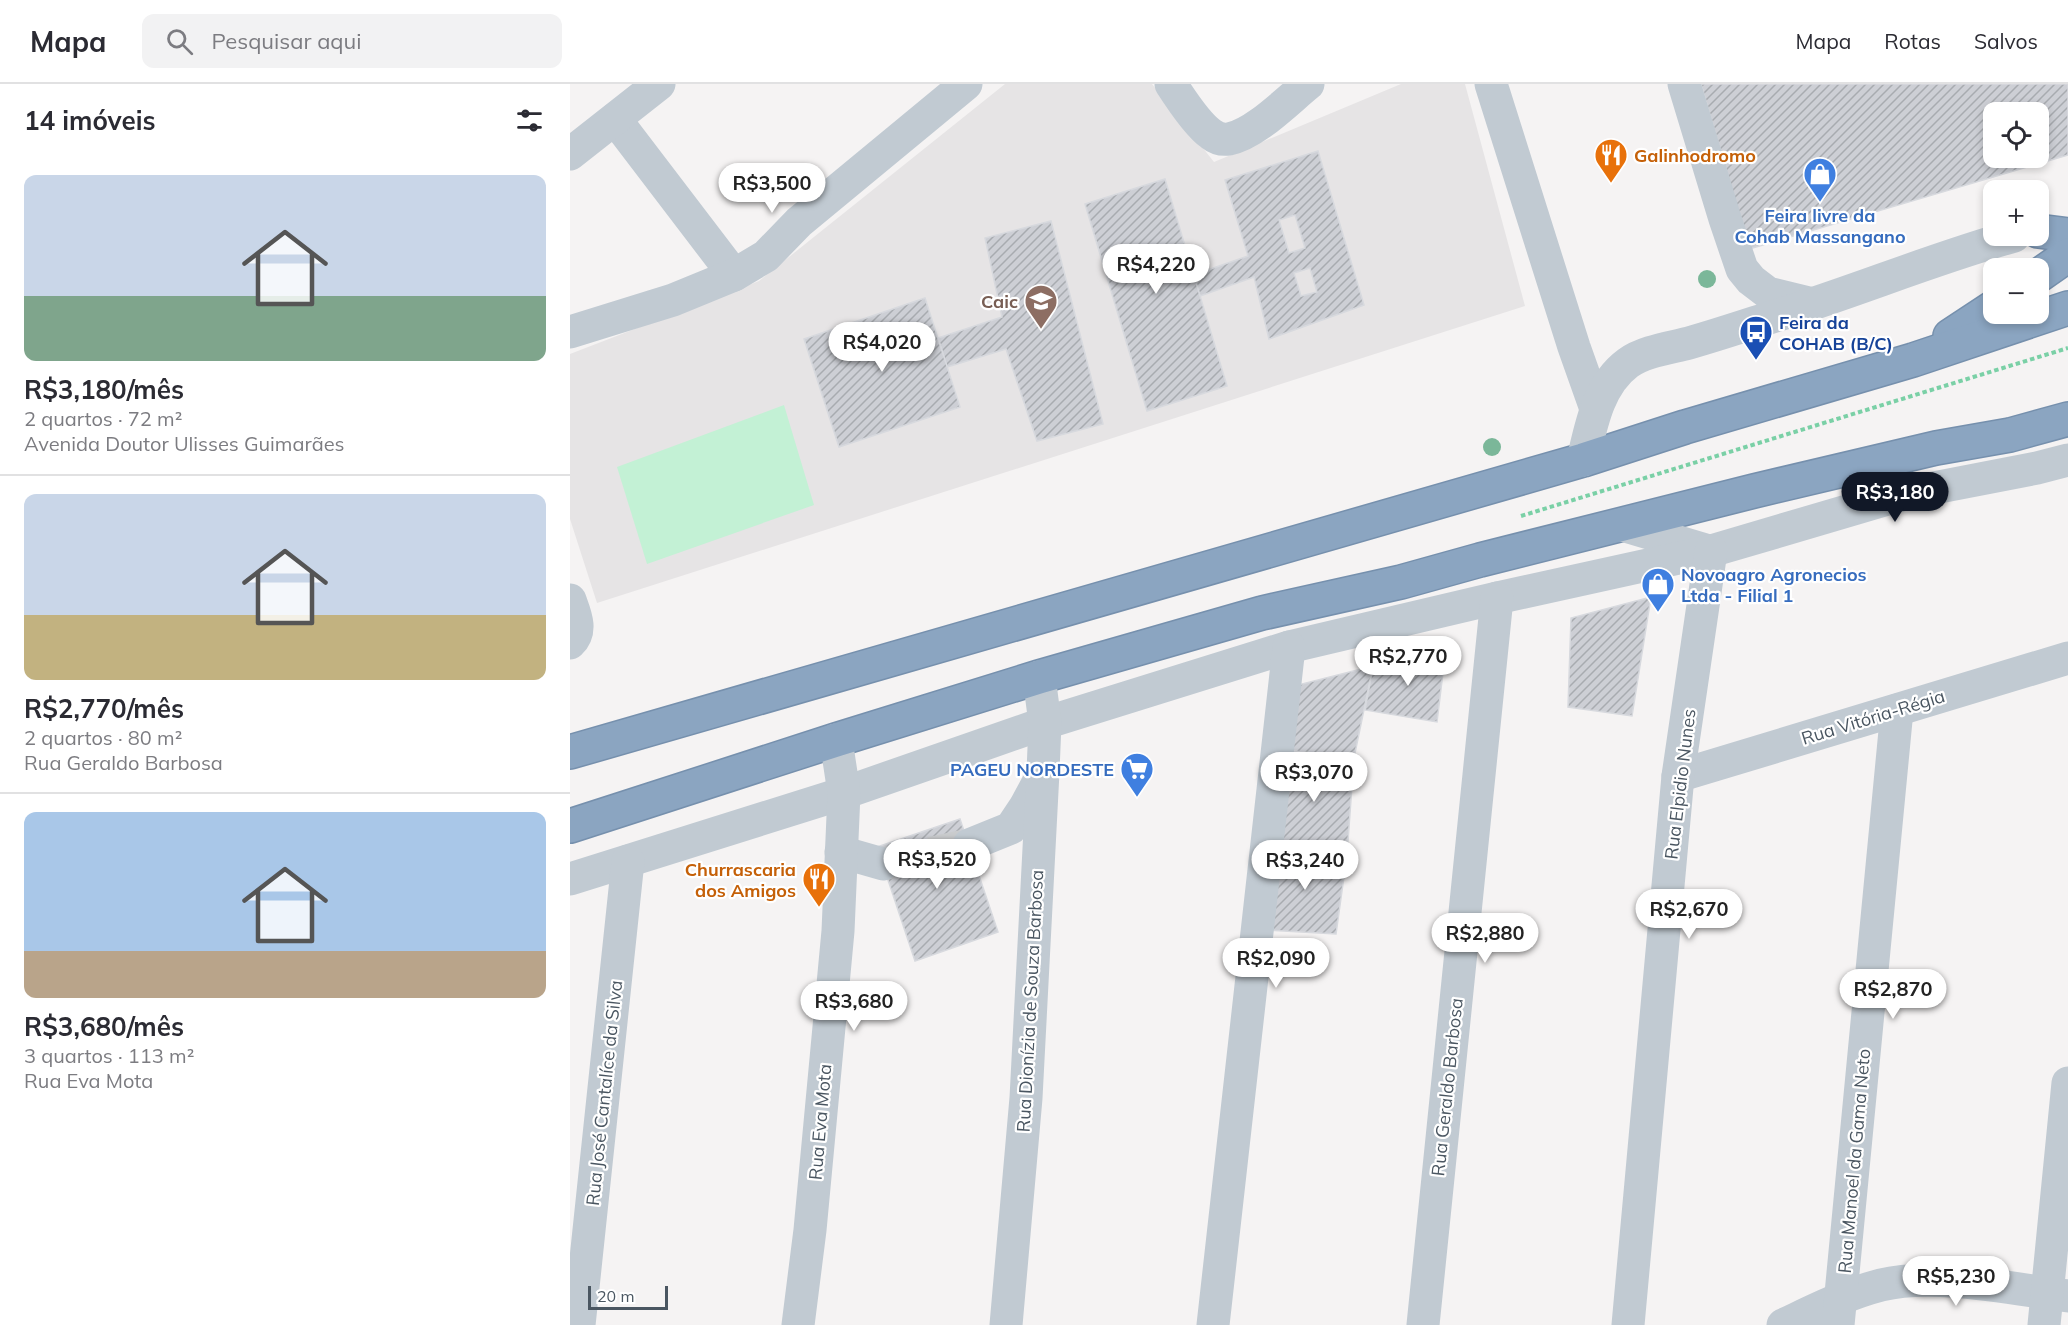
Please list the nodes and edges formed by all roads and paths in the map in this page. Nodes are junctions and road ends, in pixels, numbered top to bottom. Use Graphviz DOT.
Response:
graph roads {
  1 [pos="659,84"];
  2 [pos="966,84"];
  3 [pos="1308,84"];
  4 [pos="1491,84"];
  5 [pos="1684,84"];
  6 [pos="1178,94"];
  7 [pos="615,119"];
  8 [pos="570,154"];
  9 [pos="2068,220"];
  10 [pos="2049,226"];
  11 [pos="2049,231"];
  12 [pos="2068,234"];
  13 [pos="1983,245"];
  14 [pos="2068,255"];
  15 [pos="2049,268"];
  16 [pos="734,275"];
  17 [pos="1815,304"];
  18 [pos="2068,308"];
  19 [pos="1983,314"];
  20 [pos="570,332"];
  21 [pos="1913,360"];
  22 [pos="1596,409"];
  23 [pos="2068,419"];
  24 [pos="2068,434"];
  25 [pos="2010,435"];
  26 [pos="1583,460"];
  27 [pos="2068,460"];
  28 [pos="1622,525"];
  29 [pos="1711,551"];
  30 [pos="1497,598"];
  31 [pos="1289,648"];
  32 [pos="2068,658"];
  33 [pos="1039,677"];
  34 [pos="1897,710"];
  35 [pos="1045,723"];
  36 [pos="836,740"];
  37 [pos="570,752"];
  38 [pos="1043,772"];
  39 [pos="1678,776"];
  40 [pos="844,793"];
  41 [pos="570,826"];
  42 [pos="969,845"];
  43 [pos="841,852"];
  44 [pos="628,861"];
  45 [pos="883,864"];
  46 [pos="570,879"];
  47 [pos="2068,1083"];
  48 [pos="2053,1305"];
  49 [pos="1840,1312"];
  50 [pos="579,1325"];
  51 [pos="798,1325"];
  52 [pos="1006,1325"];
  53 [pos="1213,1325"];
  54 [pos="1423,1325"];
  55 [pos="1628,1325"];
  56 [pos="1783,1325"];
  1 -- 7 [label="street"];
  2 -- 16 [label="street"];
  3 -- 6 [label="street"];
  4 -- 22 [label="street"];
  5 -- 17 [label="street"];
  7 -- 8 [label="street"];
  7 -- 16 [label="street"];
  9 -- 10 [label="street"];
  11 -- 12 [label="highway"];
  13 -- 17 [label="street"];
  14 -- 15 [label="highway"];
  16 -- 20 [label="street"];
  17 -- 22 [label="street"];
  18 -- 21 [label="highway"];
  19 -- 21 [label="highway"];
  21 -- 26 [label="highway"];
  22 -- 26 [label="street"];
  23 -- 25 [label="highway"];
  24 -- 25 [label="highway"];
  25 -- 28 [label="highway"];
  26 -- 37 [label="highway"];
  27 -- 29 [label="street"];
  28 -- 29 [label="street"];
  28 -- 33 [label="highway"];
  29 -- 30 [label="street"];
  29 -- 39 [label="street, Rua Elpidio Nunes"];
  30 -- 31 [label="street"];
  30 -- 54 [label="street, Rua Geraldo Barbosa"];
  31 -- 35 [label="street"];
  31 -- 53 [label="street"];
  32 -- 34 [label="street, Rua Vitória-Régia"];
  33 -- 35 [label="street, Rua Dionízia de Souza Barbosa"];
  33 -- 36 [label="highway"];
  34 -- 39 [label="street, Rua Vitória-Régia"];
  34 -- 49 [label="street, Rua Manoel da Gama Neto"];
  35 -- 38 [label="street, Rua Dionízia de Souza Barbosa"];
  35 -- 40 [label="street"];
  36 -- 40 [label="street, Rua Eva Mota"];
  36 -- 41 [label="highway"];
  38 -- 42 [label="street"];
  38 -- 52 [label="street, Rua Dionízia de Souza Barbosa"];
  39 -- 55 [label="street, Rua Elpidio Nunes"];
  40 -- 43 [label="street, Rua Eva Mota"];
  40 -- 44 [label="street"];
  43 -- 45 [label="street"];
  43 -- 51 [label="street, Rua Eva Mota"];
  44 -- 46 [label="street"];
  44 -- 50 [label="street, Rua José Cantalíce da Silva"];
  47 -- 48 [label="street"];
  48 -- 49 [label="street"];
  49 -- 56 [label="street"];
}
